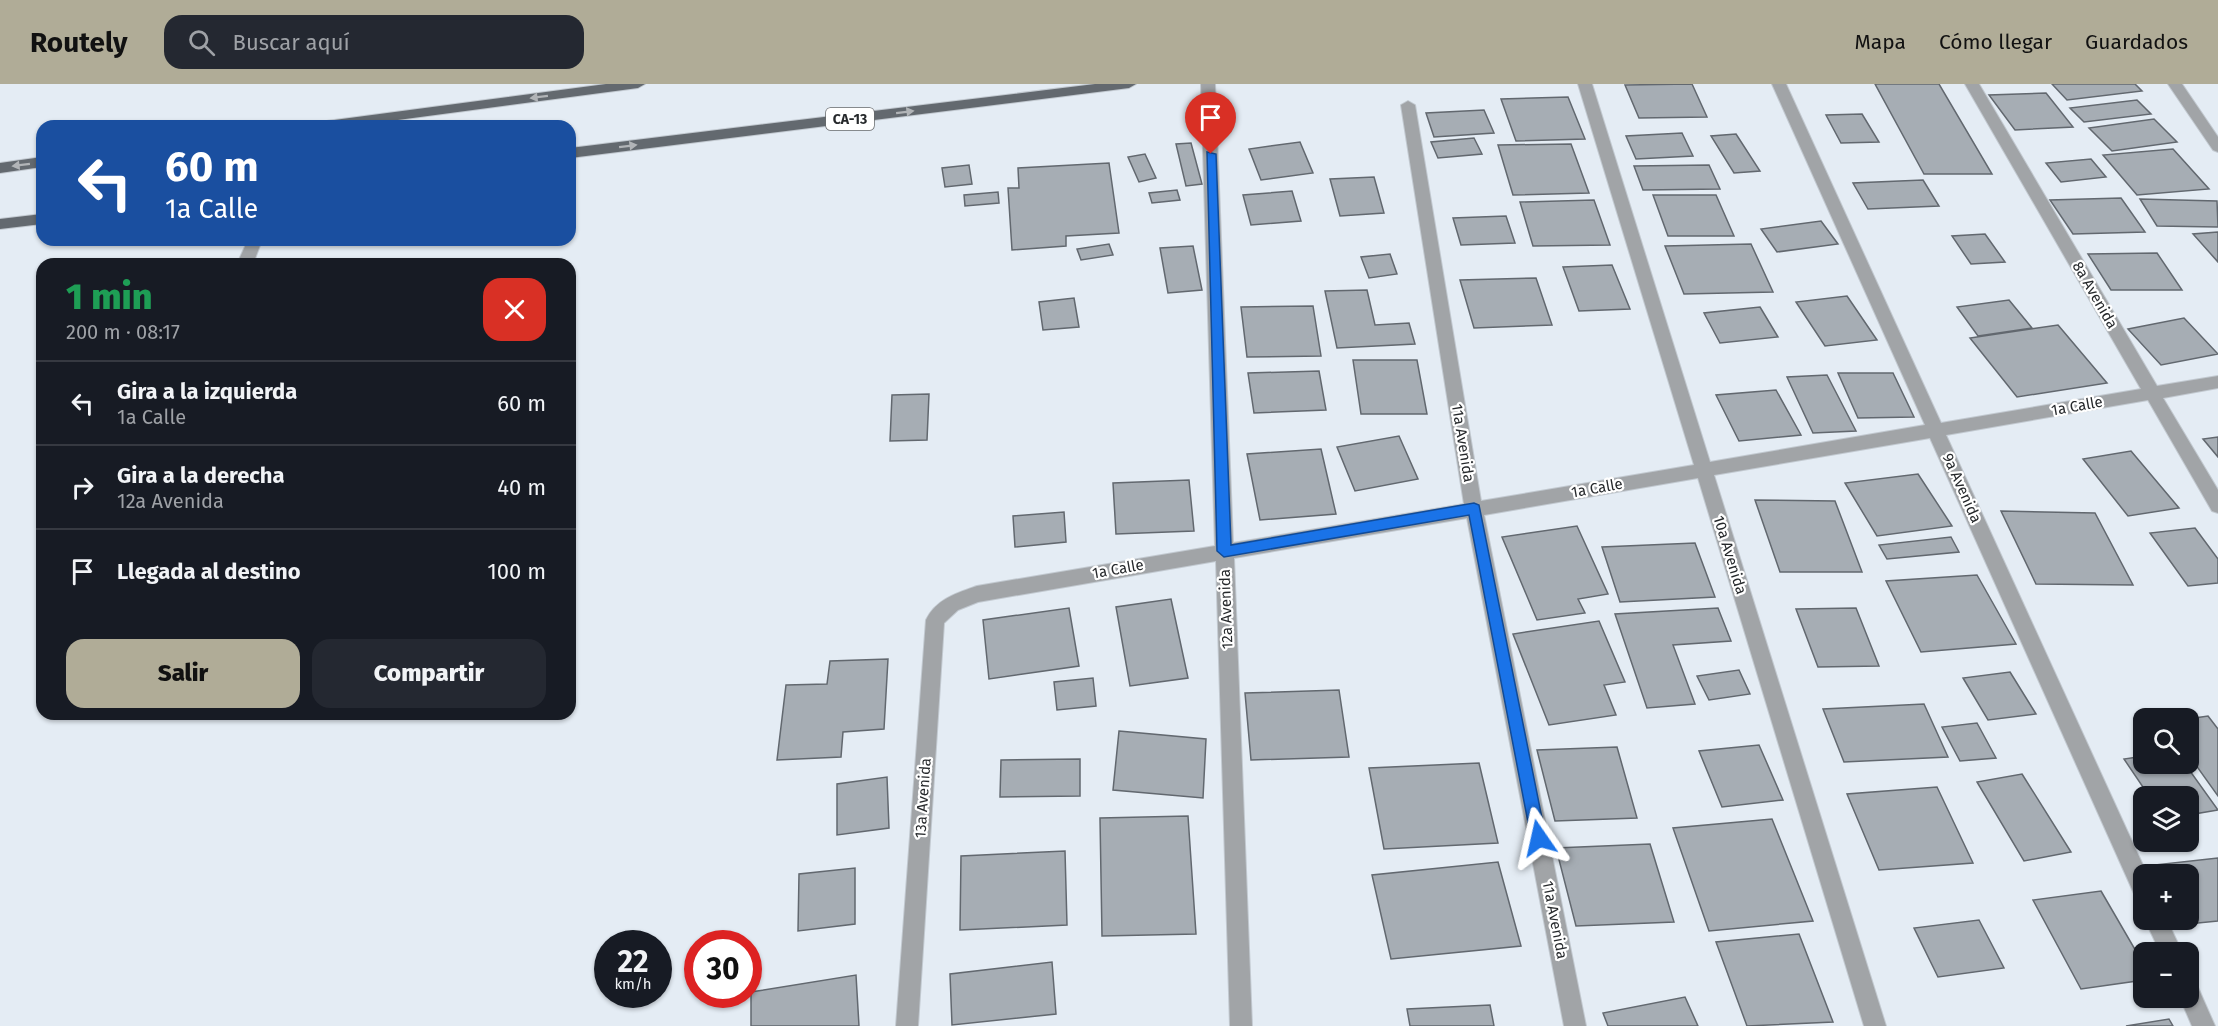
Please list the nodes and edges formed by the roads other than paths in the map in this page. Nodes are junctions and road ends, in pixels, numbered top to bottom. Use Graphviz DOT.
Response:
graph roads {
  1 [pos="638,84"];
  2 [pos="1130,84"];
  3 [pos="1208,84"];
  4 [pos="1585,84"];
  5 [pos="1779,84"];
  6 [pos="1972,84"];
  7 [pos="2175,84"];
  8 [pos="1408,105"];
  9 [pos="365,120"];
  10 [pos="2218,147"];
  11 [pos="576,152"];
  12 [pos="36,163"];
  13 [pos="0,168"];
  14 [pos="36,220"];
  15 [pos="0,224"];
  16 [pos="2218,382"];
  17 [pos="2152,393"];
  18 [pos="1936,430"];
  19 [pos="1704,470"];
  20 [pos="2218,506"];
  21 [pos="1474,508"];
  22 [pos="1224,551"];
  23 [pos="977,594"];
  24 [pos="2133,867"];
  25 [pos="2196,1008"];
  26 [pos="907,1026"];
  27 [pos="1241,1026"];
  28 [pos="1575,1026"];
  29 [pos="1875,1026"];
  30 [pos="2204,1026"];
  1 -- 9 [label="main road, one-way"];
  11 -- 2 [label="main road, CA-13, one-way"];
  3 -- 22 [label="street, 12a Avenida"];
  4 -- 19 [label="street, 10a Avenida"];
  5 -- 18 [label="street, 9a Avenida"];
  6 -- 17 [label="street, 8a Avenida"];
  7 -- 10 [label="street"];
  8 -- 21 [label="street, 11a Avenida"];
  12 -- 13 [label="main road, one-way"];
  14 -- 15 [label="main road"];
  16 -- 17 [label="street, 1a Calle"];
  17 -- 18 [label="street, 1a Calle"];
  17 -- 20 [label="street, 8a Avenida"];
  18 -- 19 [label="street, 1a Calle"];
  18 -- 24 [label="street, 9a Avenida"];
  19 -- 21 [label="street, 1a Calle"];
  19 -- 29 [label="street, 10a Avenida"];
  21 -- 22 [label="street, 1a Calle"];
  21 -- 28 [label="street, 11a Avenida"];
  22 -- 23 [label="street, 1a Calle"];
  22 -- 27 [label="street, 12a Avenida"];
  23 -- 26 [label="street, 13a Avenida"];
  25 -- 30 [label="street"];
}
